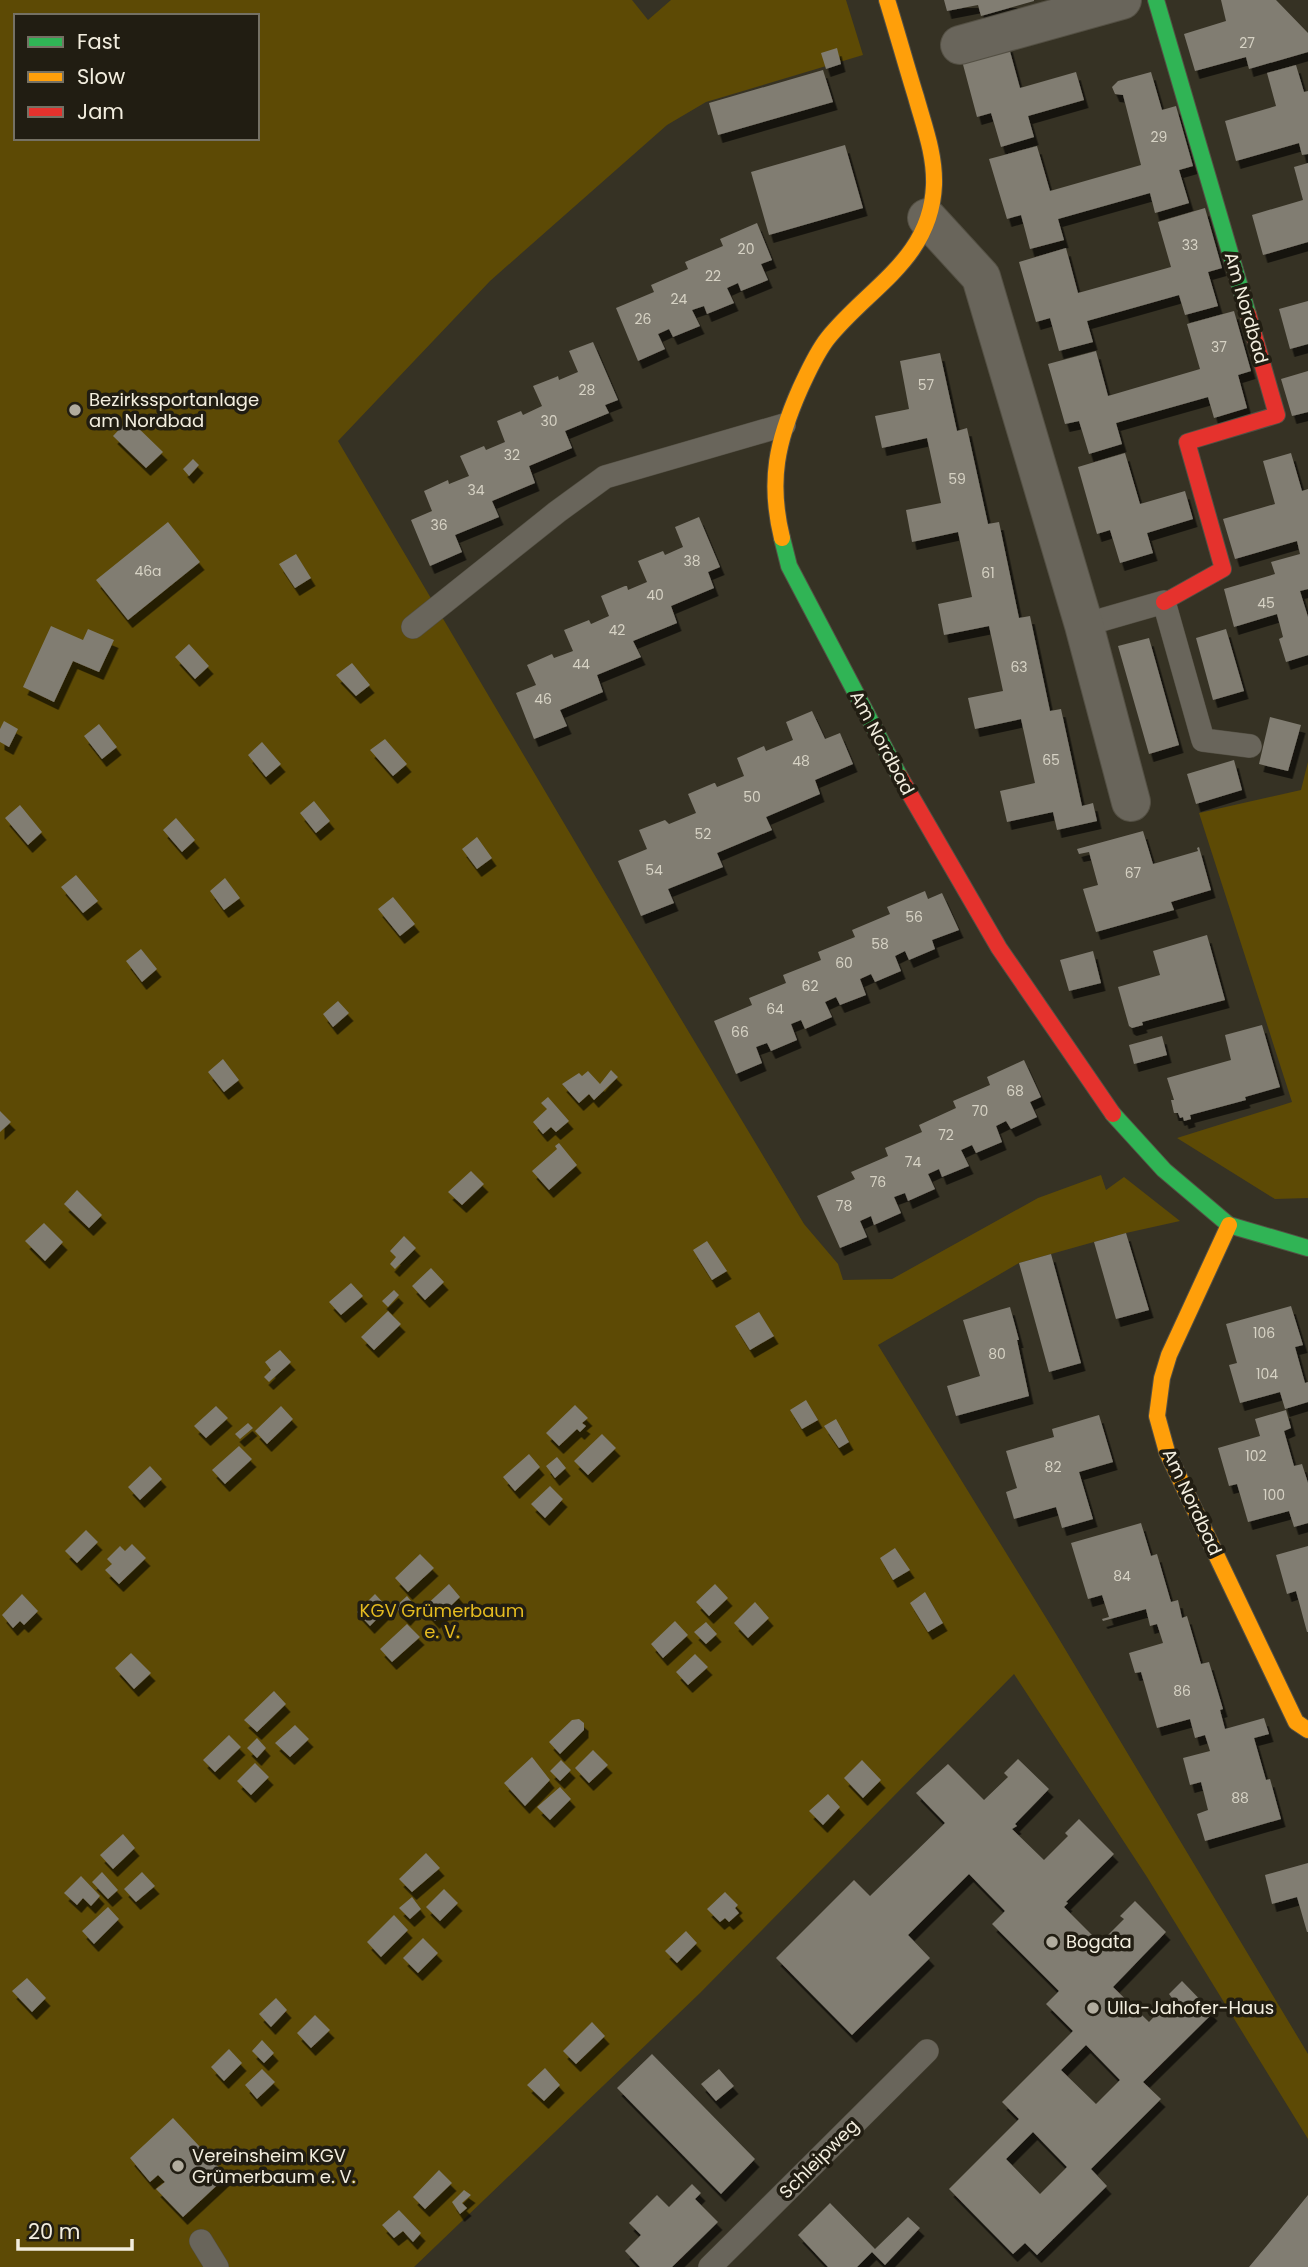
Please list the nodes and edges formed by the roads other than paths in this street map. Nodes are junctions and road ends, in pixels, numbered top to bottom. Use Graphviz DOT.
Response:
graph roads {
  1 [pos="887,0"];
  2 [pos="1122,0"];
  3 [pos="1156,0"];
  4 [pos="960,44"];
  5 [pos="927,218"];
  6 [pos="784,425"];
  7 [pos="1164,602"];
  8 [pos="1084,625"];
  9 [pos="413,627"];
  10 [pos="1250,746"];
  11 [pos="1131,802"];
  12 [pos="1229,1225"];
  13 [pos="1308,1248"];
  14 [pos="1308,1730"];
  15 [pos="927,2051"];
  16 [pos="201,2241"];
  17 [pos="217,2267"];
  18 [pos="710,2267"];
  1 -- 5 [label="street, Am Nordbad"];
  2 -- 4 [label="street"];
  3 -- 7 [label="street, Am Nordbad"];
  5 -- 6 [label="street, Am Nordbad"];
  5 -- 8 [label="street"];
  6 -- 9 [label="lane"];
  6 -- 12 [label="street, Am Nordbad"];
  7 -- 8 [label="lane"];
  7 -- 10 [label="lane"];
  8 -- 11 [label="street"];
  12 -- 13 [label="street, Am Nordbad"];
  12 -- 14 [label="street, Am Nordbad"];
  15 -- 18 [label="lane, Schleipweg"];
  16 -- 17 [label="lane"];
}
